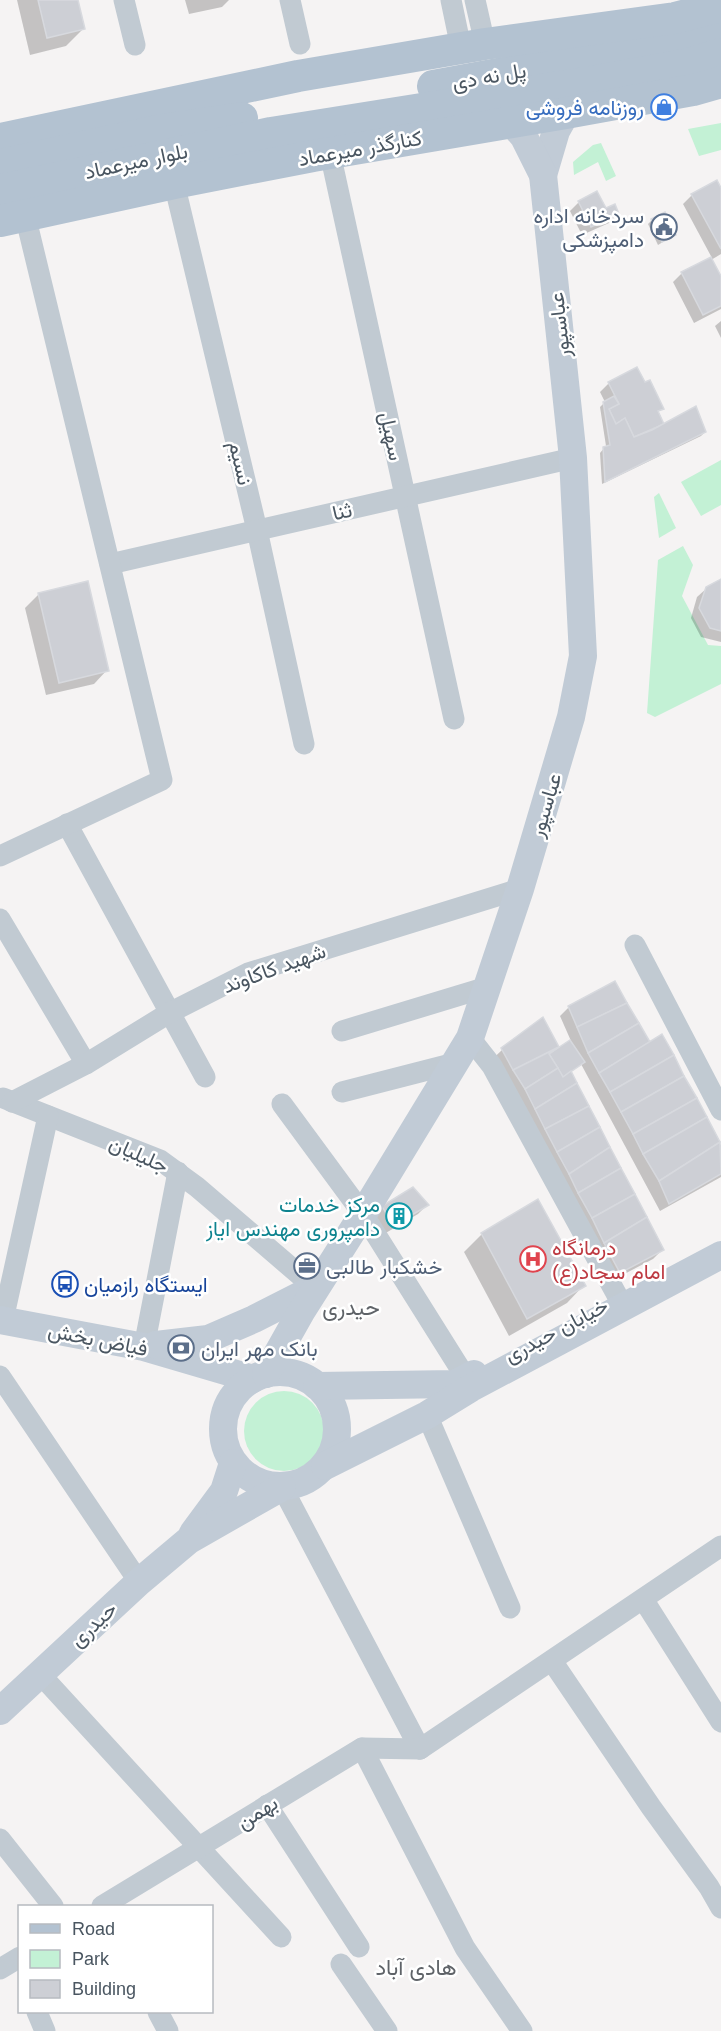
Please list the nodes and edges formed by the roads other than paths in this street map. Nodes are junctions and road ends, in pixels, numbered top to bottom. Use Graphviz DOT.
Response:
graph roads {
  1 [pos="124,0"];
  2 [pos="290,0"];
  3 [pos="451,0"];
  4 [pos="475,0"];
  5 [pos="721,6"];
  6 [pos="682,9"];
  7 [pos="721,30"];
  8 [pos="300,44"];
  9 [pos="135,45"];
  10 [pos="473,46"];
  11 [pos="721,47"];
  12 [pos="721,54"];
  13 [pos="712,87"];
  14 [pos="566,113"];
  15 [pos="512,123"];
  16 [pos="264,124"];
  17 [pos="0,139"];
  18 [pos="330,153"];
  19 [pos="0,165"];
  20 [pos="543,175"];
  21 [pos="174,183"];
  22 [pos="0,190"];
  23 [pos="13,218"];
  24 [pos="573,458"];
  25 [pos="405,496"];
  26 [pos="257,530"];
  27 [pos="110,564"];
  28 [pos="454,719"];
  29 [pos="304,744"];
  30 [pos="67,824"];
  31 [pos="0,856"];
  32 [pos="520,889"];
  33 [pos="0,919"];
  34 [pos="635,945"];
  35 [pos="487,987"];
  36 [pos="169,1013"];
  37 [pos="342,1031"];
  38 [pos="470,1038"];
  39 [pos="455,1063"];
  40 [pos="86,1064"];
  41 [pos="205,1077"];
  42 [pos="342,1092"];
  43 [pos="6,1100"];
  44 [pos="282,1104"];
  45 [pos="721,1110"];
  46 [pos="48,1116"];
  47 [pos="178,1172"];
  48 [pos="363,1214"];
  49 [pos="721,1242"];
  50 [pos="721,1255"];
  51 [pos="315,1288"];
  52 [pos="618,1297"];
  53 [pos="2,1320"];
  54 [pos="144,1347"];
  55 [pos="195,1363"];
  56 [pos="0,1376"];
  57 [pos="259,1376"];
  58 [pos="317,1386"];
  59 [pos="461,1386"];
  60 [pos="229,1403"];
  61 [pos="428,1415"];
  62 [pos="233,1463"];
  63 [pos="325,1466"];
  64 [pos="282,1487"];
  65 [pos="189,1540"];
  66 [pos="721,1546"];
  67 [pos="139,1582"];
  68 [pos="643,1599"];
  69 [pos="510,1608"];
  70 [pos="552,1660"];
  71 [pos="40,1674"];
  72 [pos="3,1702"];
  73 [pos="721,1722"];
  74 [pos="362,1748"];
  75 [pos="420,1749"];
  76 [pos="267,1805"];
  77 [pos="0,1839"];
  78 [pos="199,1847"];
  79 [pos="52,1905"];
  80 [pos="107,1905"];
  81 [pos="721,1908"];
  82 [pos="281,1937"];
  83 [pos="359,1947"];
  84 [pos="341,1964"];
  85 [pos="37,2013"];
  86 [pos="159,2013"];
  87 [pos="45,2031"];
  88 [pos="168,2031"];
  89 [pos="387,2031"];
  90 [pos="522,2031"];
  1 -- 9 [label="street"];
  2 -- 8 [label="street"];
  3 -- 10 [label="street"];
  4 -- 10 [label="street"];
  5 -- 6 [label="main road"];
  6 -- 10 [label="main road"];
  6 -- 11 [label="main road"];
  7 -- 16 [label="main road, پل نه دی"];
  10 -- 17 [label="main road"];
  11 -- 13 [label="main road"];
  12 -- 16 [label="main road, پل نه دی"];
  13 -- 14 [label="main road, کنارگذر میرعماد"];
  14 -- 15 [label="main road, کنارگذر میرعماد"];
  14 -- 20 [label="street"];
  15 -- 18 [label="main road, کنارگذر میرعماد"];
  15 -- 20 [label="street"];
  16 -- 19 [label="main road, بلوار میرعماد"];
  16 -- 22 [label="main road, بلوار میرعماد"];
  18 -- 21 [label="main road, کنارگذر میرعماد"];
  18 -- 25 [label="street, سهیل"];
  20 -- 24 [label="street, عباسپور"];
  21 -- 23 [label="main road, کنارگذر میرعماد"];
  21 -- 26 [label="street, نسیم"];
  23 -- 27 [label="street"];
  24 -- 25 [label="street, ثنا"];
  24 -- 32 [label="street, عباسپور"];
  25 -- 26 [label="street, ثنا"];
  25 -- 28 [label="street, سهیل"];
  26 -- 27 [label="street, ثنا"];
  26 -- 29 [label="street, نسیم"];
  27 -- 30 [label="street"];
  30 -- 31 [label="street"];
  30 -- 36 [label="street"];
  32 -- 35 [label="street, عباسپور"];
  32 -- 36 [label="street, شهید کاکاوند"];
  33 -- 40 [label="street"];
  34 -- 45 [label="street"];
  35 -- 37 [label="street"];
  35 -- 38 [label="street, عباسپور"];
  36 -- 40 [label="street, شهید کاکاوند"];
  36 -- 41 [label="street"];
  38 -- 39 [label="street, عباسپور"];
  38 -- 52 [label="street"];
  39 -- 42 [label="street"];
  39 -- 48 [label="street, عباسپور"];
  40 -- 43 [label="street, شهید کاکاوند"];
  43 -- 46 [label="street, جلیلیان"];
  44 -- 48 [label="street"];
  46 -- 47 [label="street, جلیلیان"];
  46 -- 53 [label="street"];
  47 -- 51 [label="street, جلیلیان"];
  47 -- 54 [label="street"];
  48 -- 51 [label="street, عباسپور"];
  48 -- 59 [label="street"];
  49 -- 52 [label="street, خیابان حیدری"];
  50 -- 59 [label="street, خیابان حیدری"];
  51 -- 54 [label="street"];
  51 -- 57 [label="street, عباسپور"];
  52 -- 59 [label="street, خیابان حیدری"];
  53 -- 54 [label="street, فیاض بخش"];
  54 -- 55 [label="street, فیاض بخش"];
  55 -- 57 [label="street, فیاض بخش"];
  55 -- 60 [label="street"];
  56 -- 67 [label="street"];
  57 -- 58 [label="street"];
  57 -- 60 [label="street"];
  58 -- 59 [label="street"];
  58 -- 63 [label="street"];
  59 -- 61 [label="street"];
  60 -- 62 [label="street"];
  61 -- 63 [label="street"];
  61 -- 69 [label="street"];
  62 -- 64 [label="street"];
  62 -- 65 [label="street"];
  63 -- 64 [label="street"];
  64 -- 65 [label="street"];
  64 -- 75 [label="street"];
  65 -- 67 [label="street, حیدری"];
  66 -- 68 [label="street"];
  67 -- 71 [label="street, حیدری"];
  68 -- 70 [label="street"];
  68 -- 73 [label="street"];
  70 -- 75 [label="street"];
  70 -- 81 [label="street"];
  71 -- 72 [label="street, حیدری"];
  71 -- 78 [label="street"];
  74 -- 75 [label="street"];
  74 -- 76 [label="street, بهمن"];
  74 -- 90 [label="street"];
  76 -- 78 [label="street, بهمن"];
  76 -- 83 [label="street"];
  77 -- 79 [label="street"];
  78 -- 80 [label="street, بهمن"];
  78 -- 82 [label="street"];
  84 -- 89 [label="street"];
  85 -- 87 [label="street"];
  86 -- 88 [label="street"];
}
